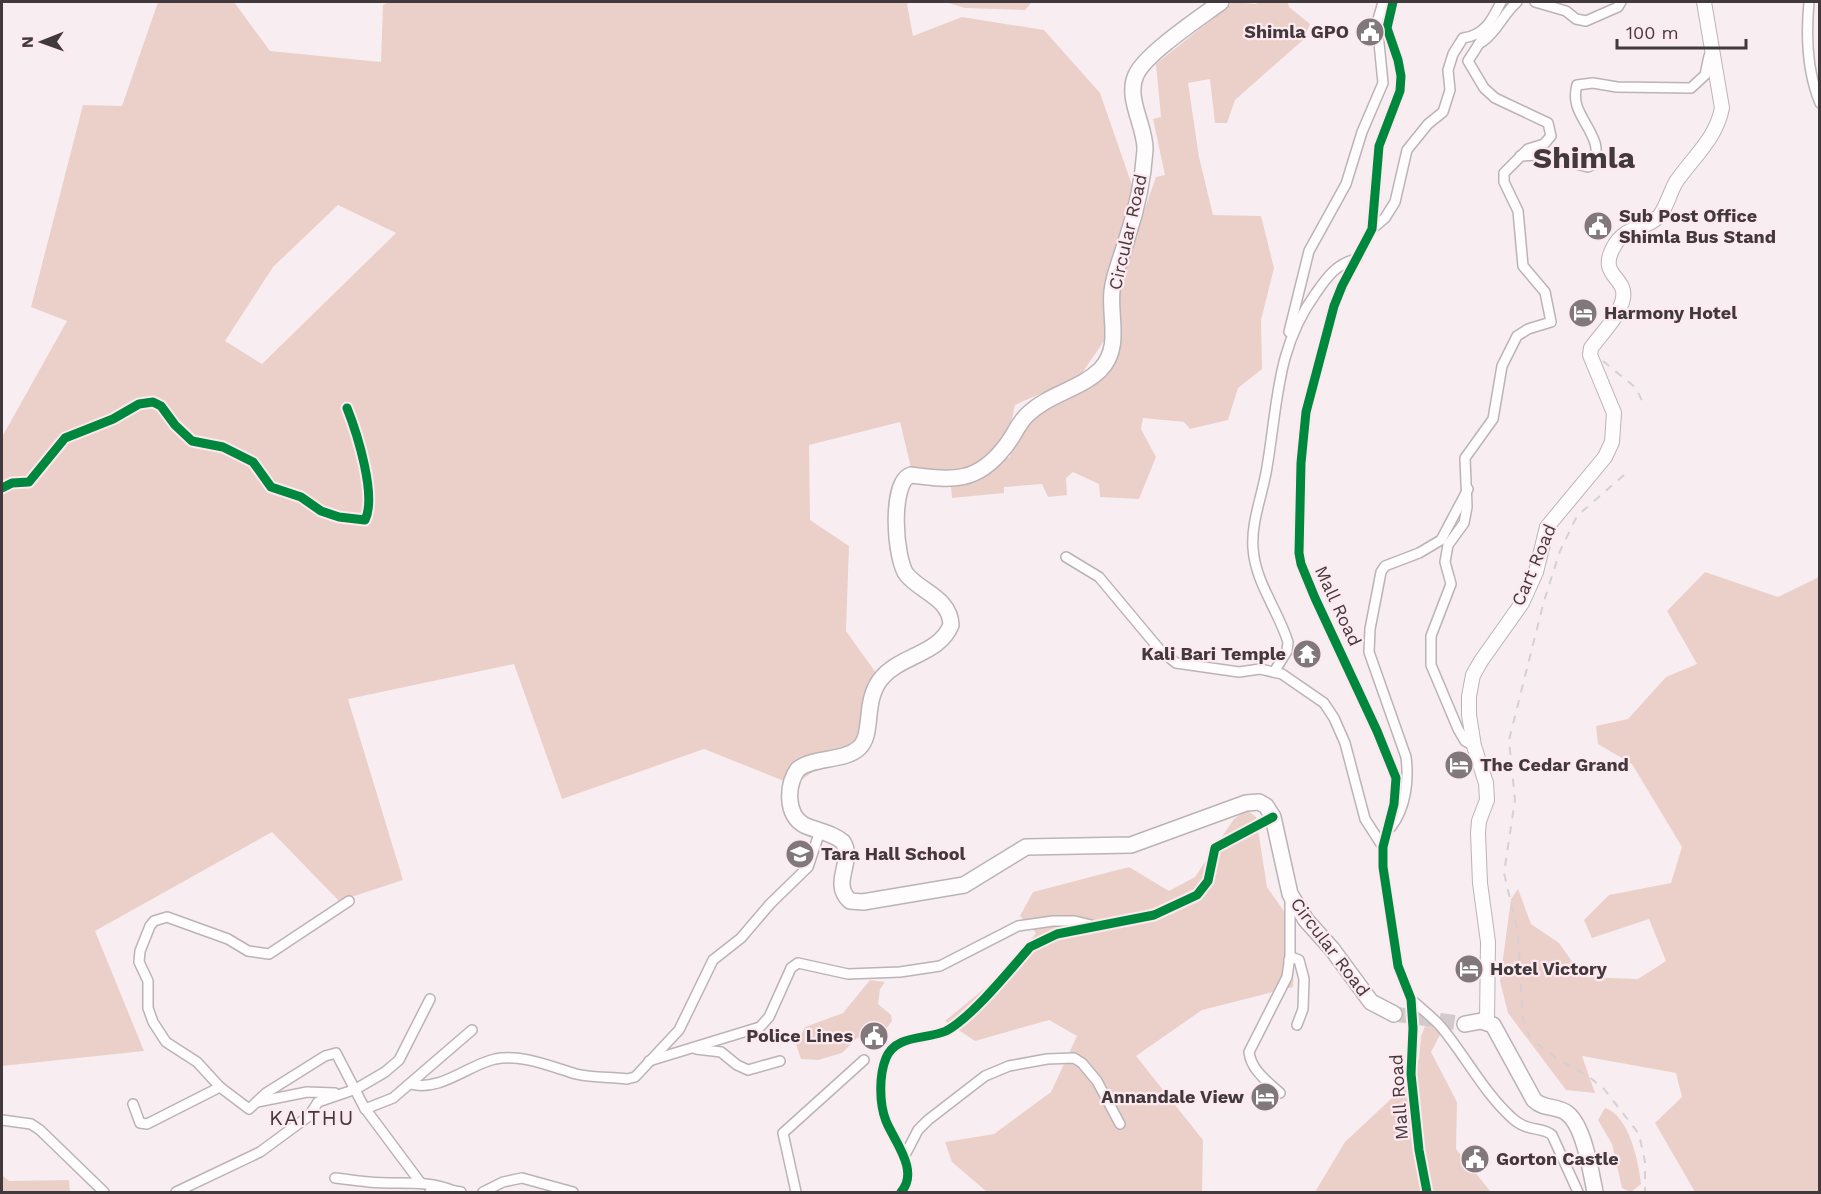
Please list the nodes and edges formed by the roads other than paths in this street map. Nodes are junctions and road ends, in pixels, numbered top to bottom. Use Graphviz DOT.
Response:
graph roads {
  1 [pos="1221,2"];
  2 [pos="1383,2"];
  3 [pos="1393,2"];
  4 [pos="1501,2"];
  5 [pos="1517,2"];
  6 [pos="1535,2"];
  7 [pos="1621,2"];
  8 [pos="1704,2"];
  9 [pos="1809,2"];
  10 [pos="1486,27"];
  11 [pos="1712,42"];
  12 [pos="1480,44"];
  13 [pos="1820,102"];
  14 [pos="1520,156"];
  15 [pos="1372,230"];
  16 [pos="1357,259"];
  17 [pos="1287,346"];
  18 [pos="347,408"];
  19 [pos="2,488"];
  20 [pos="1468,489"];
  21 [pos="1066,557"];
  22 [pos="1274,672"];
  23 [pos="1474,746"];
  24 [pos="1274,817"];
  25 [pos="820,831"];
  26 [pos="1387,831"];
  27 [pos="1383,847"];
  28 [pos="1290,894"];
  29 [pos="349,902"];
  30 [pos="1100,927"];
  31 [pos="1289,960"];
  32 [pos="430,999"];
  33 [pos="1411,999"];
  34 [pos="1394,1014"];
  35 [pos="1487,1022"];
  36 [pos="1465,1024"];
  37 [pos="1297,1025"];
  38 [pos="472,1030"];
  39 [pos="690,1049"];
  40 [pos="864,1060"];
  41 [pos="649,1061"];
  42 [pos="780,1061"];
  43 [pos="411,1084"];
  44 [pos="220,1088"];
  45 [pos="356,1089"];
  46 [pos="1280,1093"];
  47 [pos="340,1094"];
  48 [pos="257,1102"];
  49 [pos="133,1104"];
  50 [pos="365,1109"];
  51 [pos="2,1120"];
  52 [pos="1120,1124"];
  53 [pos="904,1157"];
  54 [pos="335,1178"];
  55 [pos="420,1182"];
  56 [pos="104,1192"];
  57 [pos="176,1192"];
  58 [pos="430,1192"];
  59 [pos="458,1192"];
  60 [pos="483,1192"];
  61 [pos="573,1192"];
  62 [pos="796,1192"];
  63 [pos="901,1192"];
  64 [pos="1427,1192"];
  65 [pos="1578,1192"];
  66 [pos="1595,1192"];
  1 -- 25 [label="main road, Circular Road"];
  2 -- 17 [label="street"];
  3 -- 15 [label="street, Mall Road"];
  4 -- 10 [label="street"];
  5 -- 12 [label="street"];
  6 -- 7 [label="street"];
  8 -- 11 [label="main road, Cart Road"];
  9 -- 13 [label="street"];
  10 -- 12 [label="street"];
  10 -- 15 [label="street"];
  11 -- 14 [label="street"];
  11 -- 23 [label="main road, Cart Road"];
  12 -- 14 [label="street"];
  14 -- 20 [label="street"];
  15 -- 16 [label="street, Mall Road"];
  16 -- 17 [label="street"];
  16 -- 26 [label="street, Mall Road"];
  17 -- 22 [label="street"];
  18 -- 19 [label="street"];
  20 -- 23 [label="street"];
  20 -- 26 [label="street"];
  21 -- 22 [label="street"];
  22 -- 27 [label="street"];
  23 -- 35 [label="main road, Cart Road"];
  24 -- 25 [label="main road, Circular Road"];
  24 -- 28 [label="main road, Circular Road"];
  24 -- 30 [label="street"];
  25 -- 41 [label="street"];
  26 -- 27 [label="street, Mall Road"];
  27 -- 33 [label="street, Mall Road"];
  28 -- 31 [label="street"];
  28 -- 34 [label="main road, Circular Road"];
  29 -- 44 [label="street"];
  30 -- 39 [label="street"];
  30 -- 53 [label="street"];
  31 -- 37 [label="street"];
  31 -- 46 [label="street"];
  32 -- 45 [label="street"];
  33 -- 64 [label="street, Mall Road"];
  33 -- 65 [label="street"];
  35 -- 36 [label="main road"];
  35 -- 66 [label="main road"];
  38 -- 43 [label="street"];
  39 -- 41 [label="street"];
  39 -- 42 [label="street"];
  40 -- 62 [label="street"];
  41 -- 43 [label="street"];
  43 -- 50 [label="street"];
  44 -- 48 [label="street"];
  44 -- 49 [label="street"];
  45 -- 47 [label="street"];
  45 -- 48 [label="street"];
  45 -- 50 [label="street"];
  47 -- 48 [label="street"];
  47 -- 57 [label="street"];
  50 -- 55 [label="street"];
  51 -- 56 [label="street"];
  52 -- 53 [label="street"];
  53 -- 63 [label="street"];
  54 -- 55 [label="street"];
  55 -- 59 [label="street"];
  58 -- 59 [label="street"];
  60 -- 61 [label="street"];
}
